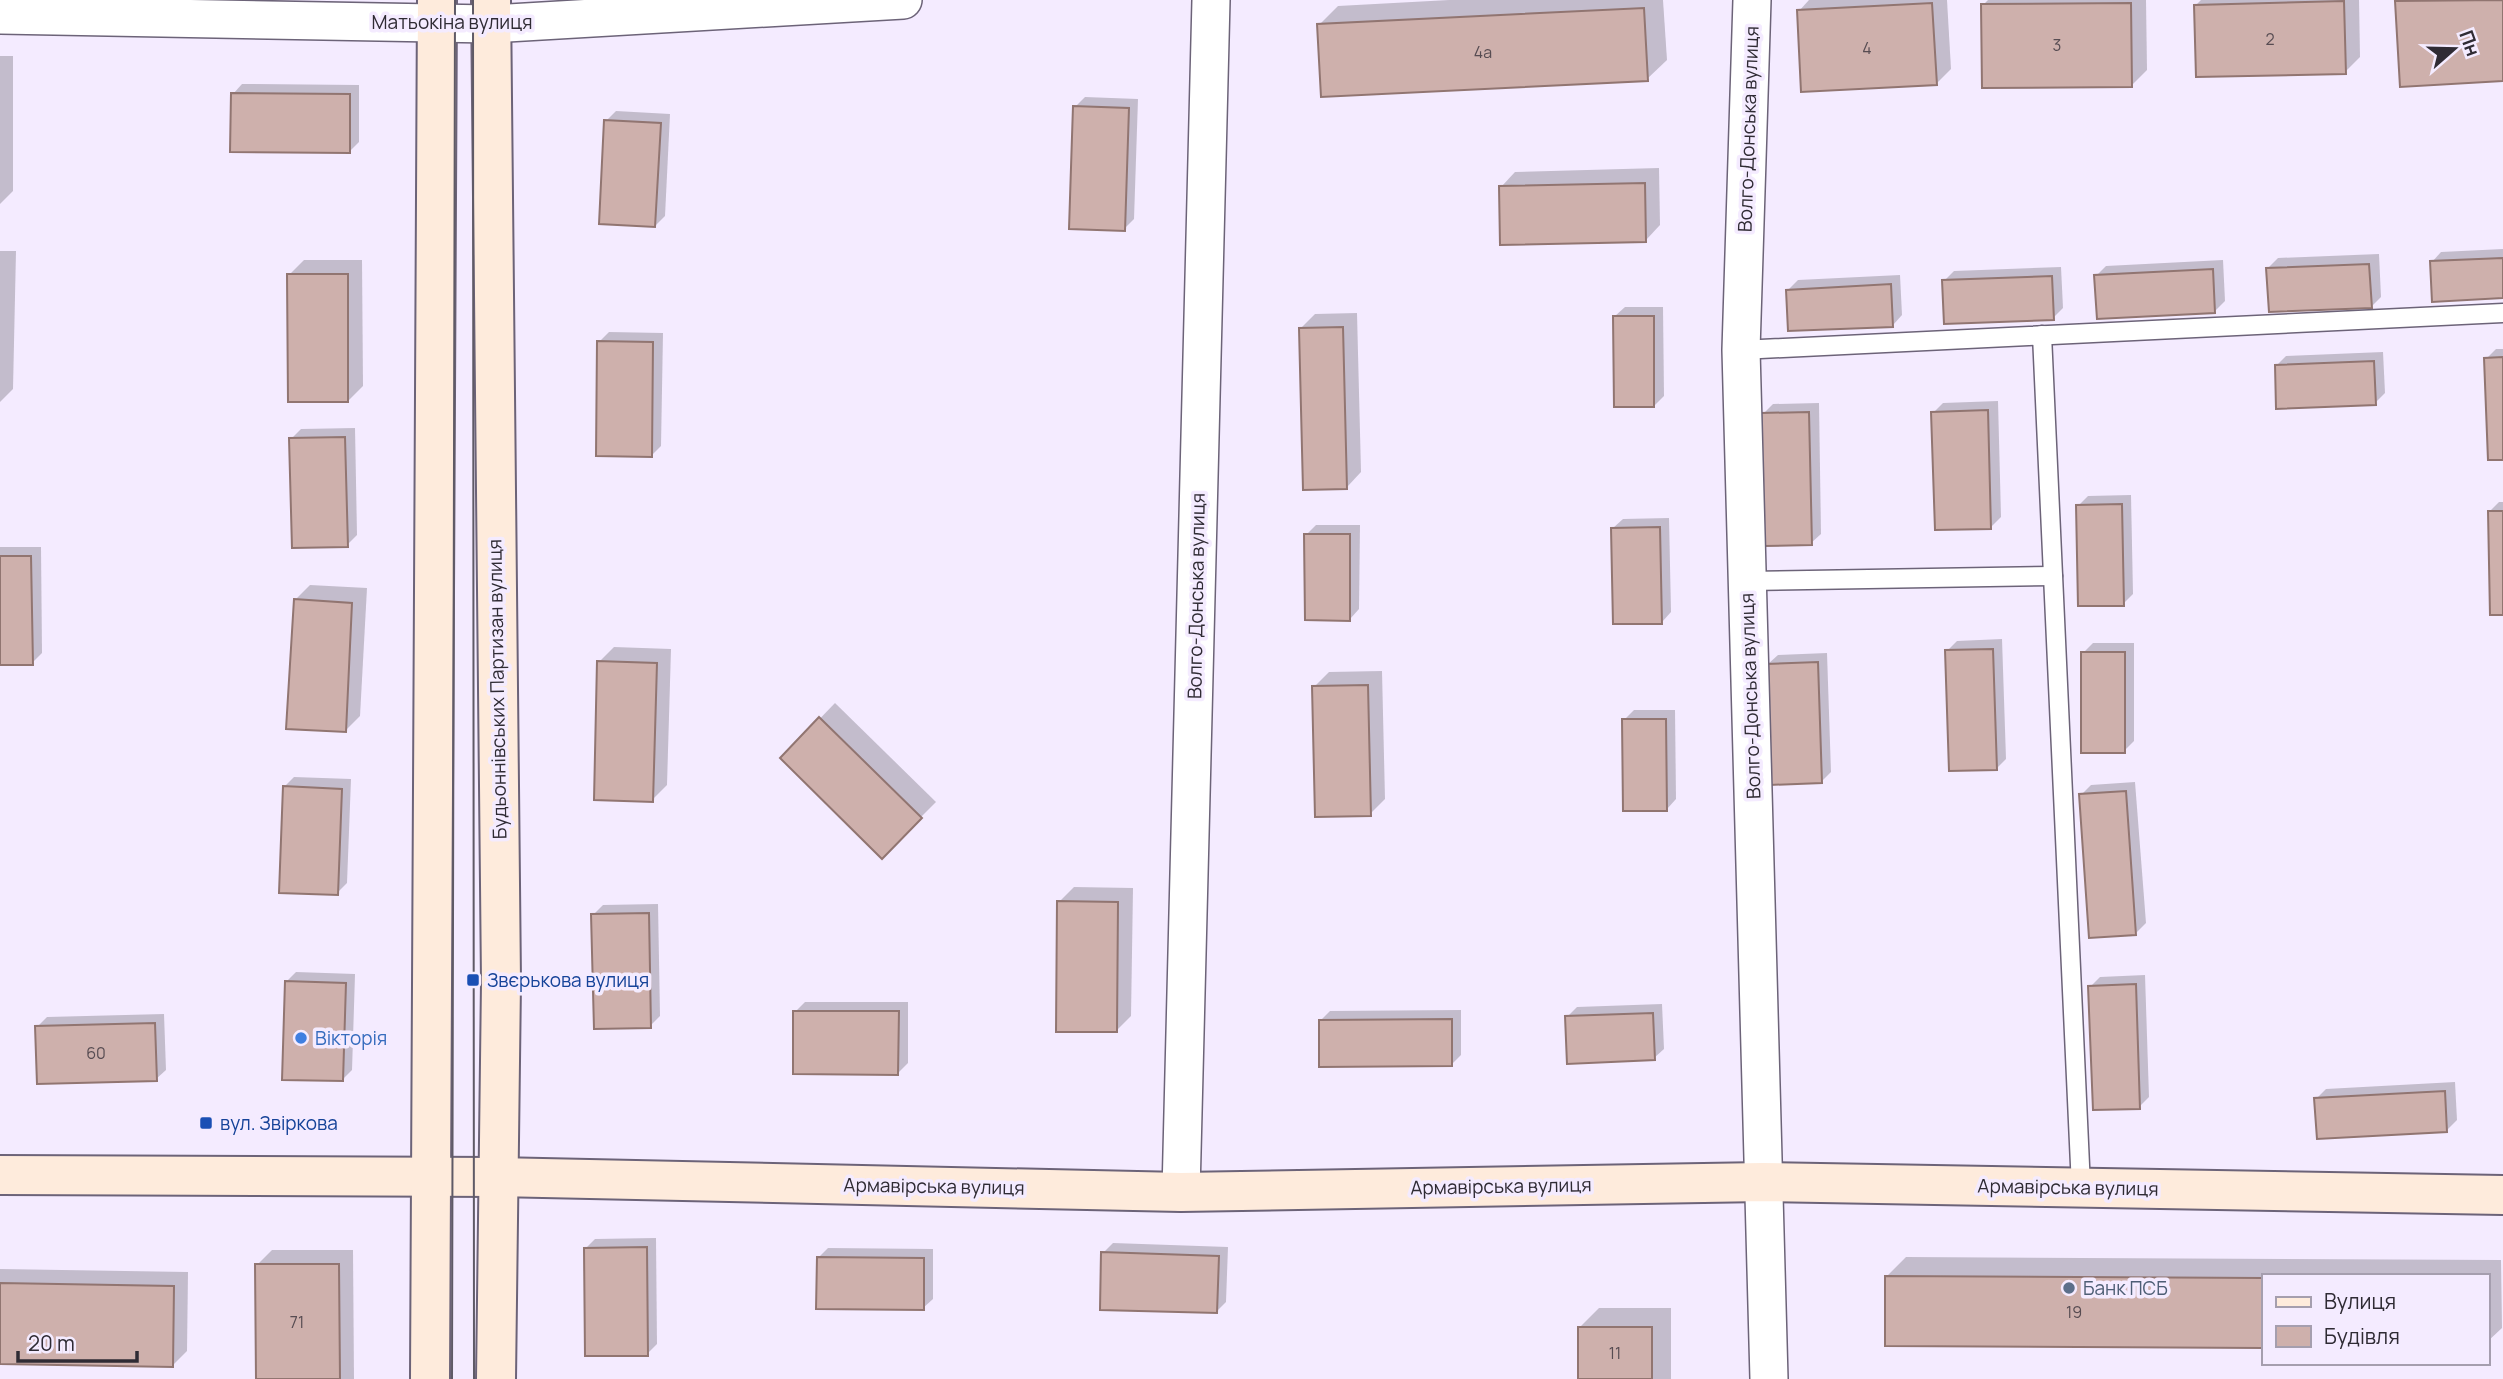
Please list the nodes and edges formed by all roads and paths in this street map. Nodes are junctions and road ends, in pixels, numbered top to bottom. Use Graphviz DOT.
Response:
graph roads {
  1 [pos="903,0"];
  2 [pos="1211,0"];
  3 [pos="1752,0"];
  4 [pos="437,12"];
  5 [pos="490,12"];
  6 [pos="0,15"];
  7 [pos="2503,313"];
  8 [pos="2042,335"];
  9 [pos="1741,350"];
  10 [pos="2053,576"];
  11 [pos="1747,581"];
  12 [pos="0,1175"];
  13 [pos="431,1177"];
  14 [pos="498,1177"];
  15 [pos="1763,1182"];
  16 [pos="2081,1187"];
  17 [pos="1181,1192"];
  18 [pos="2503,1195"];
  19 [pos="430,1379"];
  20 [pos="496,1379"];
  21 [pos="1769,1379"];
  1 -- 5 [label="street, Матьокіна вулиця"];
  2 -- 17 [label="street, Волго-Донська вулиця"];
  3 -- 9 [label="street, Волго-Донська вулиця"];
  4 -- 5 [label="street, Матьокіна вулиця"];
  4 -- 6 [label="street, Матьокіна вулиця"];
  4 -- 13 [label="main road"];
  5 -- 14 [label="main road, Будьоннівських Партизан вулиця"];
  7 -- 8 [label="lane"];
  8 -- 9 [label="lane"];
  8 -- 10 [label="lane"];
  9 -- 11 [label="street, Волго-Донська вулиця"];
  10 -- 11 [label="lane"];
  10 -- 16 [label="lane"];
  11 -- 15 [label="street, Волго-Донська вулиця"];
  12 -- 13 [label="main road"];
  13 -- 14 [label="main road"];
  13 -- 19 [label="main road"];
  14 -- 17 [label="main road, Армавірська вулиця"];
  14 -- 20 [label="main road, Будьоннівських Партизан вулиця"];
  15 -- 16 [label="main road, Армавірська вулиця"];
  15 -- 17 [label="main road, Армавірська вулиця"];
  15 -- 21 [label="street, Волго-Донська вулиця"];
  16 -- 18 [label="main road, Армавірська вулиця"];
}
